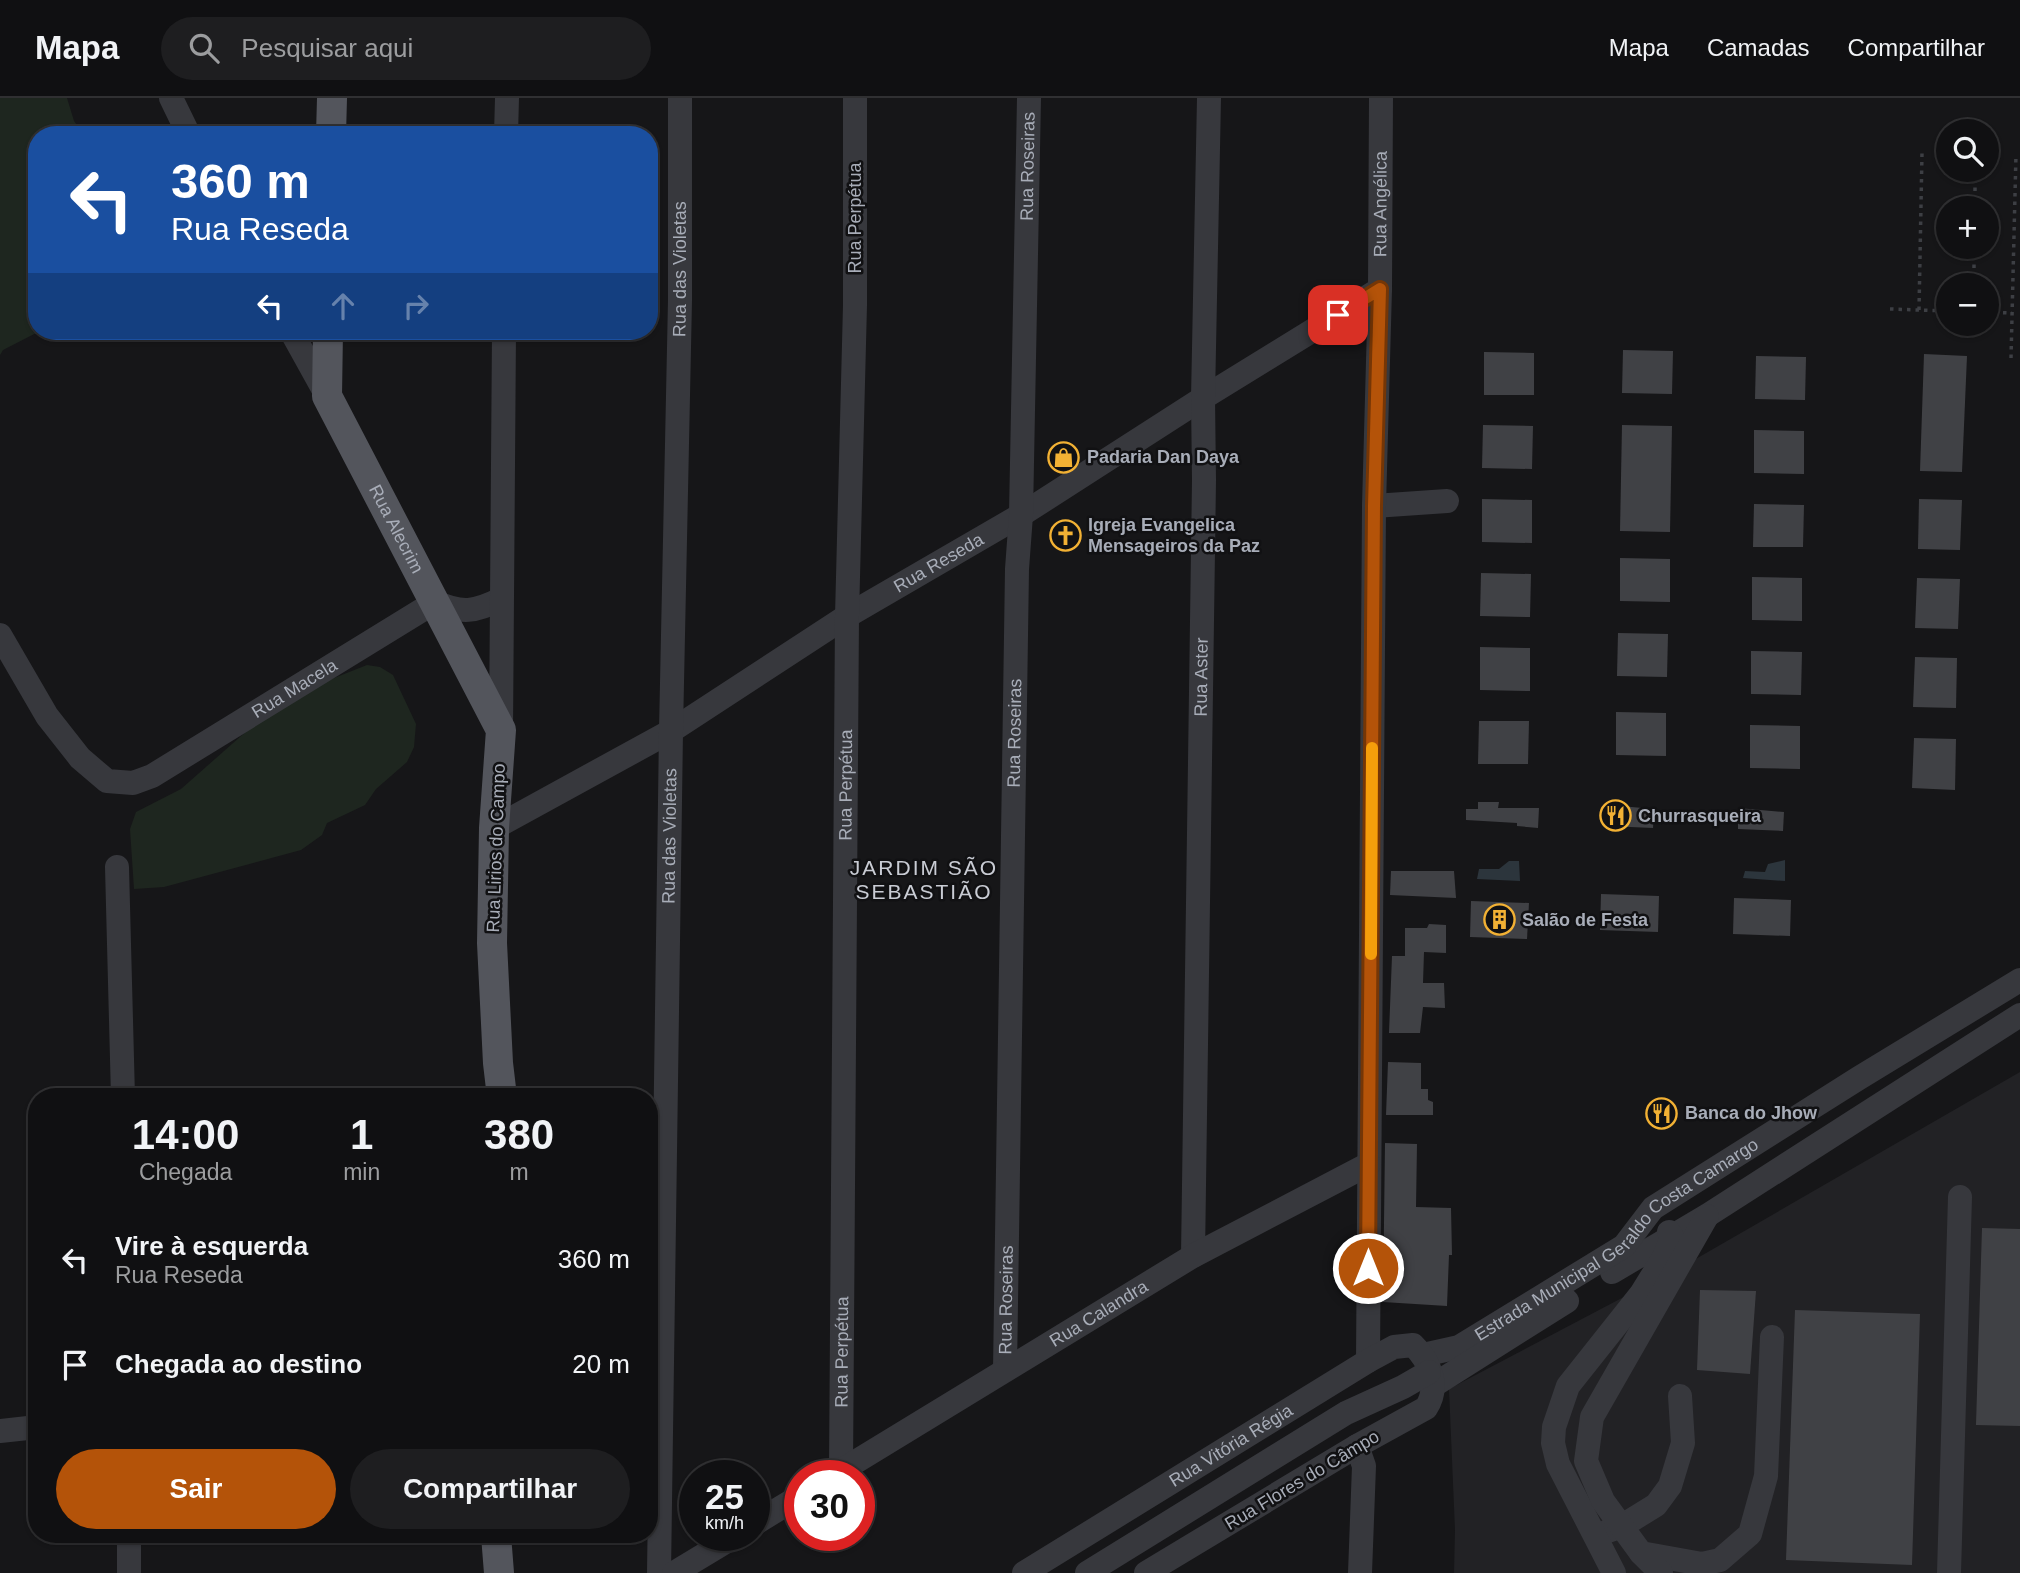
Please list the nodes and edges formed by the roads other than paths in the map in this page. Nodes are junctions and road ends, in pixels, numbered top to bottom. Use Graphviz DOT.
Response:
graph roads {
  1 [pos="171,98"];
  2 [pos="332,98"];
  3 [pos="507,98"];
  4 [pos="680,98"];
  5 [pos="855,98"];
  6 [pos="1029,98"];
  7 [pos="1209,98"];
  8 [pos="1381,98"];
  9 [pos="184,126"];
  10 [pos="331,126"];
  11 [pos="506,126"];
  12 [pos="1380,289"];
  13 [pos="295,340"];
  14 [pos="328,340"];
  15 [pos="504,340"];
  16 [pos="327,396"];
  17 [pos="1203,398"];
  18 [pos="1447,501"];
  19 [pos="1374,506"];
  20 [pos="1021,516"];
  21 [pos="501,599"];
  22 [pos="435,602"];
  23 [pos="847,617"];
  24 [pos="0,635"];
  25 [pos="502,730"];
  26 [pos="671,732"];
  27 [pos="494,828"];
  28 [pos="117,867"];
  29 [pos="2020,980"];
  30 [pos="2020,1015"];
  31 [pos="123,1088"];
  32 [pos="501,1088"];
  33 [pos="1369,1164"];
  34 [pos="1960,1197"];
  35 [pos="1653,1208"];
  36 [pos="1708,1215"];
  37 [pos="1672,1237"];
  38 [pos="1193,1256"];
  39 [pos="658,1323"];
  40 [pos="1772,1337"];
  41 [pos="1368,1361"];
  42 [pos="1005,1370"];
  43 [pos="1429,1371"];
  44 [pos="1680,1396"];
  45 [pos="28,1428"];
  46 [pos="0,1431"];
  47 [pos="1357,1446"];
  48 [pos="837,1460"];
  49 [pos="858,1460"];
  50 [pos="658,1520"];
  51 [pos="1622,1526"];
  52 [pos="1594,1535"];
  53 [pos="129,1543"];
  54 [pos="497,1543"];
  55 [pos="710,1551"];
  56 [pos="1641,1553"];
  57 [pos="129,1573"];
  58 [pos="499,1573"];
  59 [pos="659,1573"];
  60 [pos="674,1573"];
  61 [pos="1024,1573"];
  62 [pos="1087,1573"];
  63 [pos="1146,1573"];
  64 [pos="1360,1573"];
  65 [pos="1614,1573"];
  66 [pos="1661,1573"];
  67 [pos="1949,1573"];
  1 -- 9 [label="street"];
  2 -- 10 [label="main road"];
  3 -- 11 [label="street"];
  4 -- 26 [label="street, Rua das Violetas"];
  5 -- 23 [label="street, Rua Perpétua"];
  6 -- 20 [label="street, Rua Roseiras"];
  7 -- 17 [label="street, Rua Aster"];
  8 -- 12 [label="street, Rua Angélica"];
  12 -- 17 [label="street, Rua Reseda"];
  12 -- 19 [label="street, Rua Angélica"];
  13 -- 16 [label="street, Rua Alecrim"];
  14 -- 16 [label="main road"];
  15 -- 21 [label="street, Rua Lirios do Campo"];
  16 -- 22 [label="main road, Rua Alecrim"];
  17 -- 20 [label="street, Rua Reseda"];
  17 -- 38 [label="street, Rua Aster"];
  18 -- 19 [label="street"];
  19 -- 33 [label="street, Rua Angélica"];
  20 -- 23 [label="street, Rua Reseda"];
  20 -- 42 [label="street, Rua Roseiras"];
  21 -- 22 [label="street"];
  21 -- 25 [label="street, Rua Lirios do Campo"];
  22 -- 24 [label="street, Rua Macela"];
  22 -- 25 [label="main road, Rua Alecrim"];
  23 -- 26 [label="street, Rua Reseda"];
  23 -- 48 [label="street, Rua Perpétua"];
  25 -- 27 [label="main road, Rua Lirios do Campo"];
  26 -- 27 [label="street, Rua Reseda"];
  26 -- 39 [label="street, Rua das Violetas"];
  27 -- 32 [label="main road, Rua Lirios do Campo"];
  28 -- 31 [label="street"];
  29 -- 35 [label="street, Estrada Municipal Geraldo Costa Camargo"];
  30 -- 36 [label="street, Estrada Municipal Geraldo Costa Camargo"];
  33 -- 38 [label="street, Rua Calandra"];
  33 -- 41 [label="street, Rua Angélica"];
  34 -- 67 [label="street"];
  35 -- 37 [label="street"];
  35 -- 43 [label="street, Estrada Municipal Geraldo Costa Camargo"];
  36 -- 37 [label="street, Estrada Municipal Geraldo Costa Camargo"];
  36 -- 51 [label="street"];
  37 -- 43 [label="street, Estrada Municipal Geraldo Costa Camargo"];
  37 -- 52 [label="street"];
  38 -- 42 [label="street, Rua Calandra"];
  40 -- 56 [label="street"];
  41 -- 43 [label="street, Rua Vitória Régia"];
  41 -- 61 [label="street, Rua Vitória Régia"];
  42 -- 49 [label="street, Rua Calandra"];
  43 -- 47 [label="street, Rua Flores do Câmpo"];
  43 -- 62 [label="street"];
  44 -- 51 [label="street"];
  45 -- 46 [label="street"];
  47 -- 63 [label="street, Rua Flores do Câmpo"];
  47 -- 64 [label="street"];
  50 -- 59 [label="street, Rua das Violetas"];
  51 -- 52 [label="street"];
  51 -- 56 [label="street"];
  52 -- 65 [label="street"];
  53 -- 57 [label="street"];
  54 -- 58 [label="main road"];
  55 -- 60 [label="street"];
  56 -- 66 [label="street"];
}
